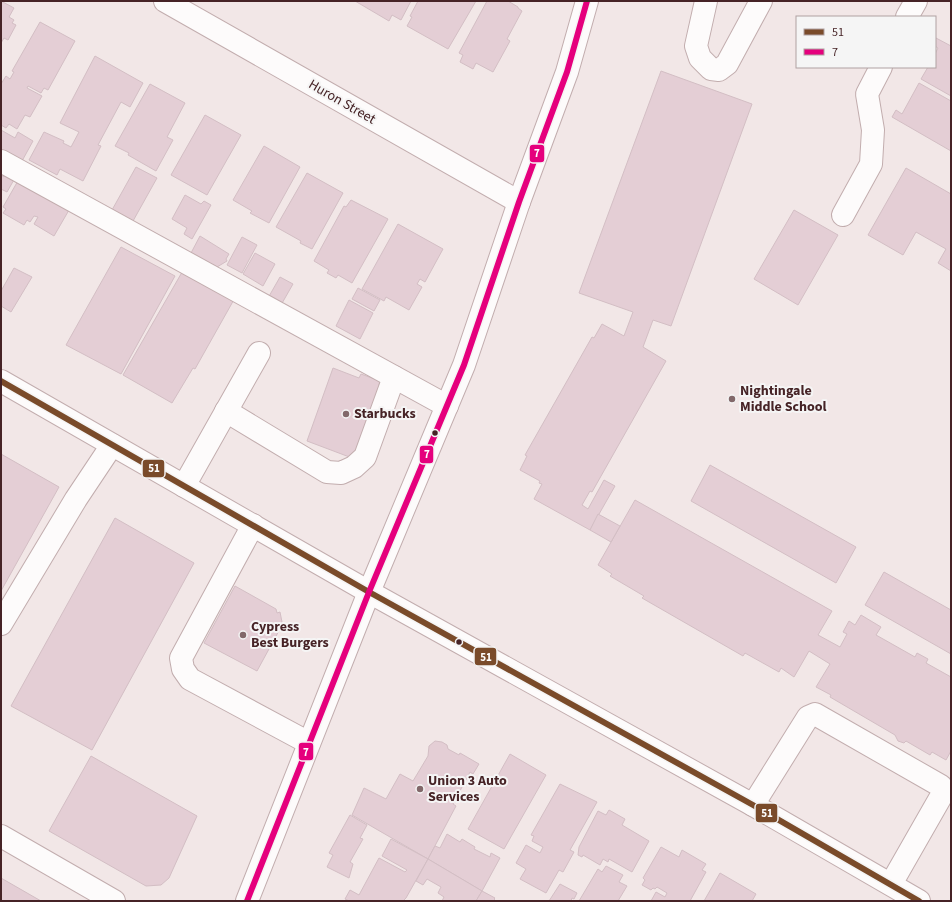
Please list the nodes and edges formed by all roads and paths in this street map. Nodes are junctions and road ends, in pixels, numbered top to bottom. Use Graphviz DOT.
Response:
graph roads {
  1 [pos="165,1"];
  2 [pos="587,1"];
  3 [pos="706,1"];
  4 [pos="762,1"];
  5 [pos="916,1"];
  6 [pos="908,16"];
  7 [pos="880,68"];
  8 [pos="1,160"];
  9 [pos="519,202"];
  10 [pos="843,215"];
  11 [pos="259,353"];
  12 [pos="394,377"];
  13 [pos="1,381"];
  14 [pos="447,406"];
  15 [pos="226,411"];
  16 [pos="112,445"];
  17 [pos="184,486"];
  18 [pos="253,525"];
  19 [pos="370,592"];
  20 [pos="1,624"];
  21 [pos="309,743"];
  22 [pos="753,805"];
  23 [pos="1,836"];
  24 [pos="892,884"];
  25 [pos="114,901"];
  26 [pos="247,901"];
  27 [pos="919,901"];
  1 -- 9 [label="street, Huron Street"];
  2 -- 9 [label="street"];
  3 -- 4 [label="street"];
  5 -- 6 [label="street"];
  7 -- 10 [label="street"];
  8 -- 12 [label="street"];
  9 -- 14 [label="street"];
  11 -- 15 [label="street"];
  12 -- 14 [label="street"];
  12 -- 15 [label="street"];
  13 -- 16 [label="street"];
  14 -- 19 [label="street"];
  15 -- 17 [label="street"];
  16 -- 17 [label="street"];
  16 -- 20 [label="street"];
  17 -- 18 [label="street"];
  18 -- 19 [label="street"];
  18 -- 21 [label="street"];
  19 -- 21 [label="street"];
  19 -- 22 [label="street"];
  21 -- 26 [label="street"];
  22 -- 24 [label="street"];
  22 -- 24 [label="street"];
  23 -- 25 [label="street"];
  24 -- 27 [label="street"];
}
